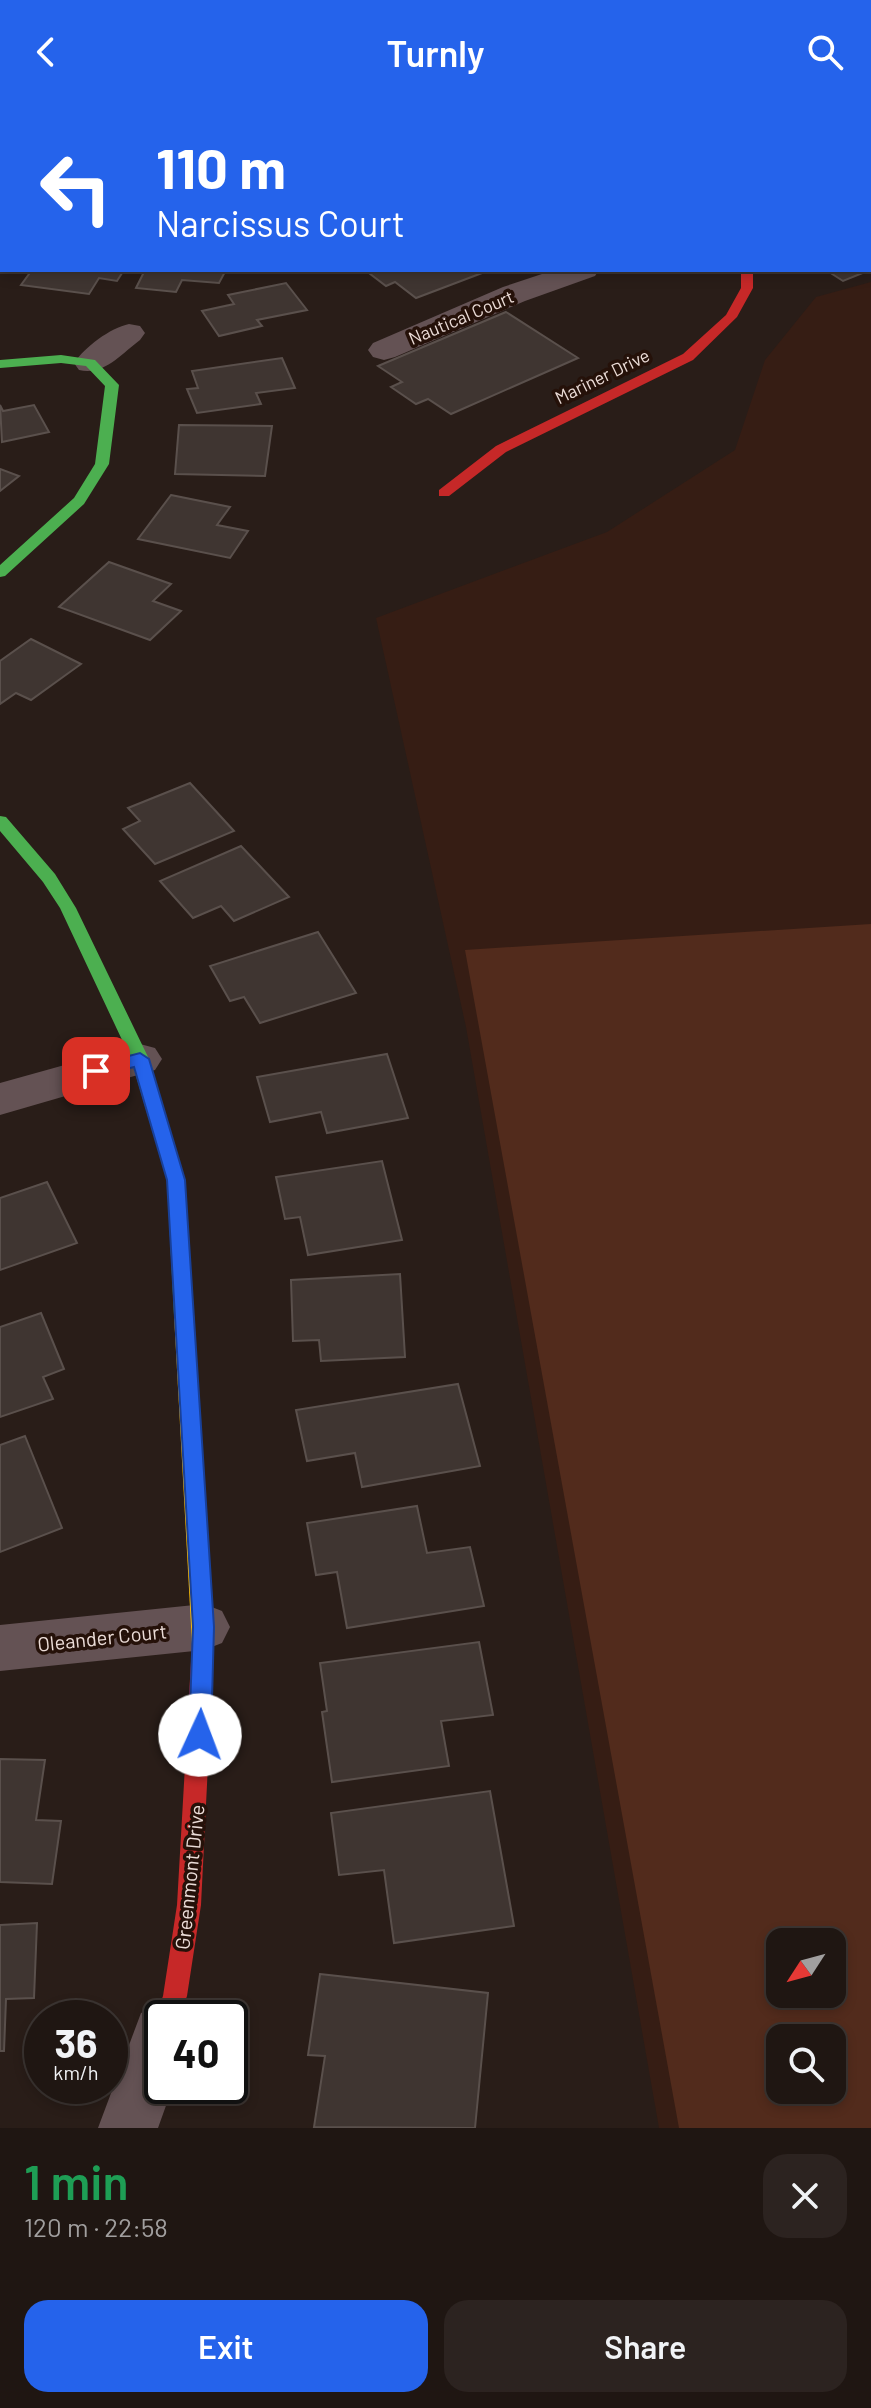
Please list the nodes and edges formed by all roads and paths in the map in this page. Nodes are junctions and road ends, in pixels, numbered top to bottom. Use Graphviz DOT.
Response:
graph roads {
  1 [pos="578,272"];
  2 [pos="747,272"];
  3 [pos="129,333"];
  4 [pos="384,350"];
  5 [pos="90,363"];
  6 [pos="0,364"];
  7 [pos="444,493"];
  8 [pos="0,573"];
  9 [pos="0,821"];
  10 [pos="140,1059"];
  11 [pos="0,1099"];
  12 [pos="204,1627"];
  13 [pos="0,1648"];
  14 [pos="174,2000"];
  15 [pos="144,2083"];
  16 [pos="128,2128"];
  1 -- 4 [label="street, Nautical Court"];
  2 -- 7 [label="street, Mariner Drive"];
  3 -- 5 [label="street"];
  5 -- 6 [label="street"];
  5 -- 8 [label="street"];
  9 -- 10 [label="street, Greenmont Drive"];
  10 -- 11 [label="street"];
  10 -- 12 [label="street, Greenmont Drive"];
  12 -- 13 [label="street, Oleander Court"];
  12 -- 14 [label="street, Greenmont Drive"];
  15 -- 16 [label="street"];
}
